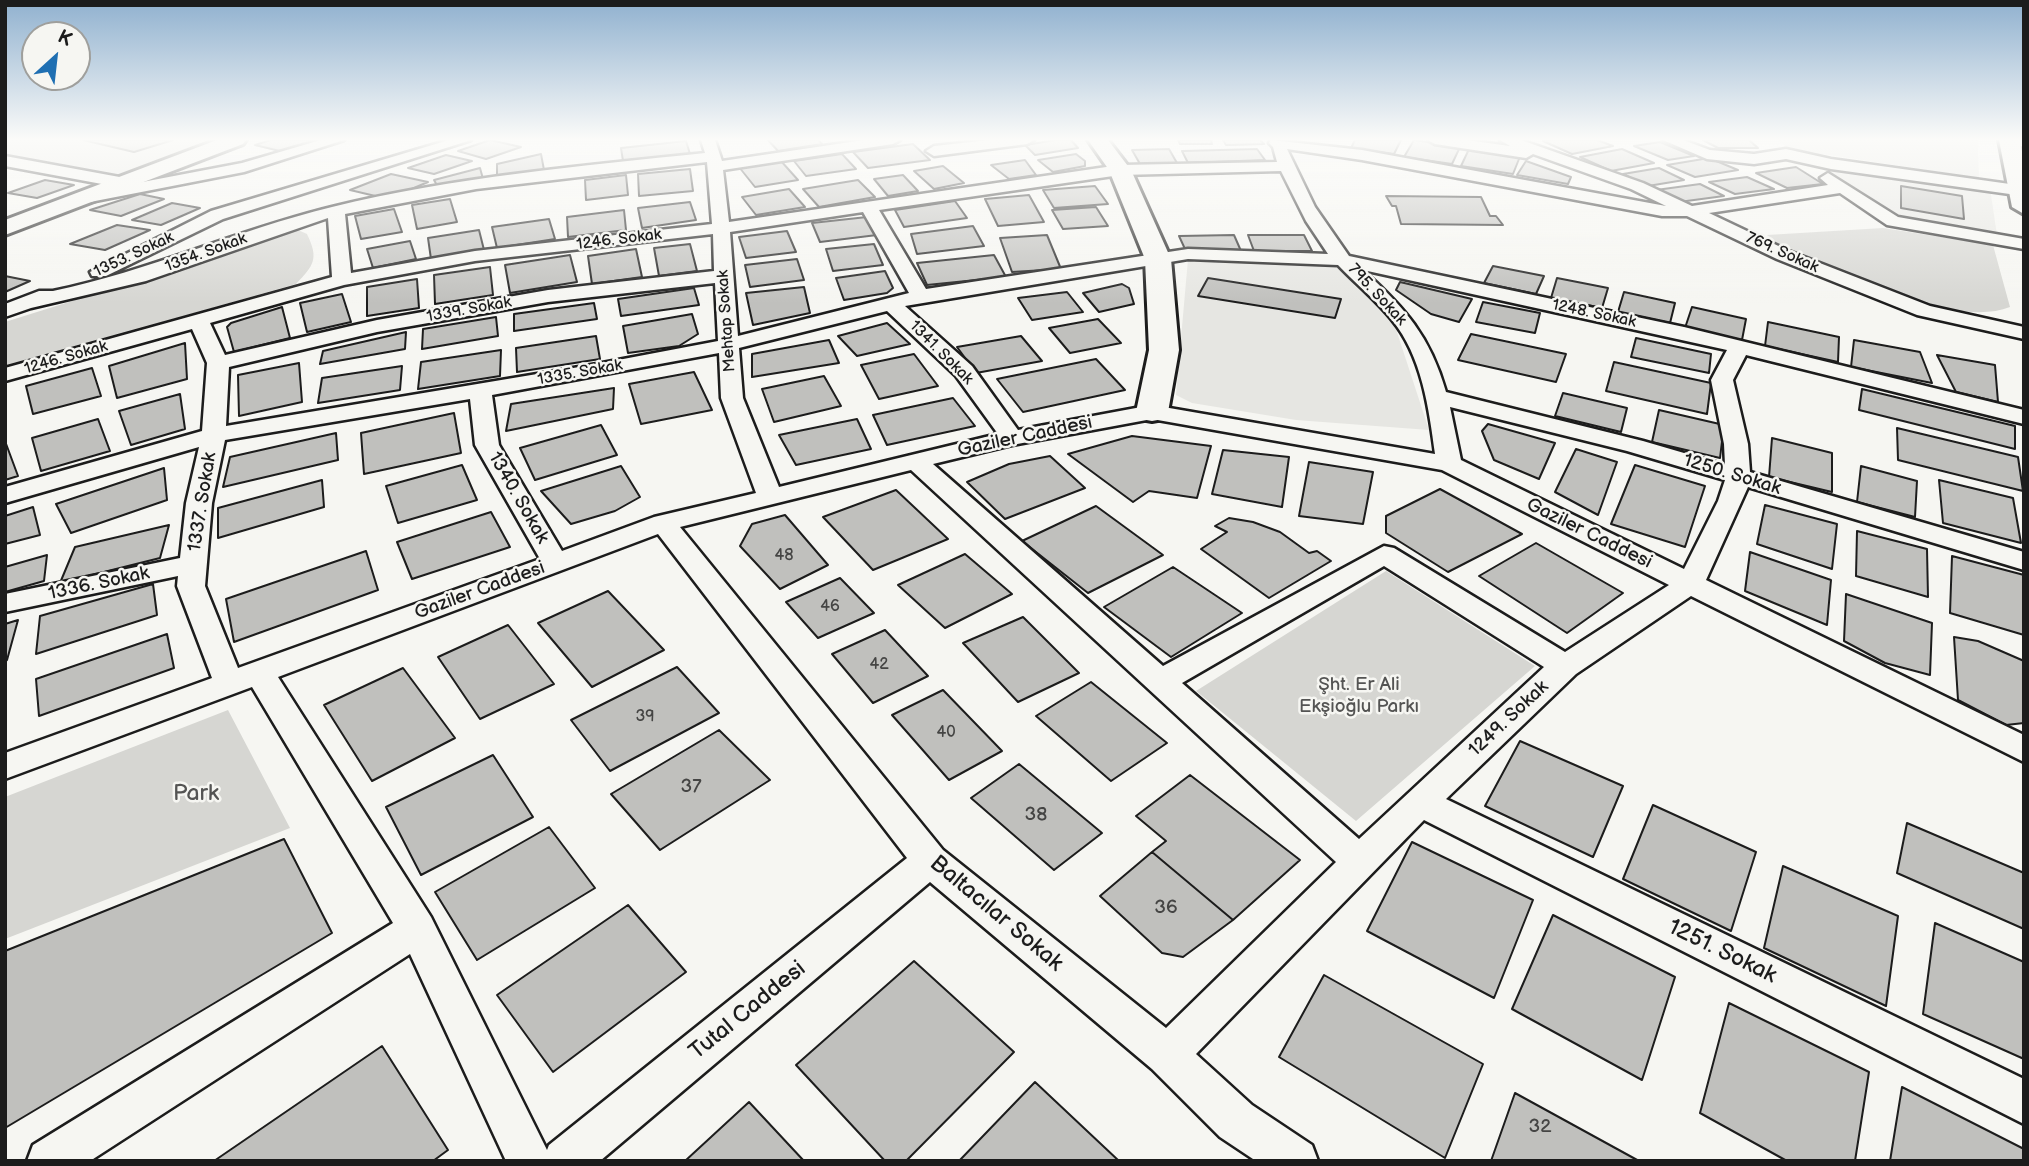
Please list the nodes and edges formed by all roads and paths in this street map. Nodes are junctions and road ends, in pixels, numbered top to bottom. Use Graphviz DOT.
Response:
graph roads {
  1 [pos="96,194"];
  2 [pos="103,194"];
  3 [pos="285,194"];
  4 [pos="431,194"];
  5 [pos="717,194"];
  6 [pos="945,194"];
  7 [pos="1130,194"];
  8 [pos="1300,194"];
  9 [pos="1574,194"];
  10 [pos="1655,194"];
  11 [pos="1801,194"];
  12 [pos="1854,194"];
  13 [pos="90,197"];
  14 [pos="868,206"];
  15 [pos="336,211"];
  16 [pos="1690,211"];
  17 [pos="5,228"];
  18 [pos="721,228"];
  19 [pos="2024,244"];
  20 [pos="1157,259"];
  21 [pos="1343,260"];
  22 [pos="724,276"];
  23 [pos="342,280"];
  24 [pos="920,296"];
  25 [pos="30,302"];
  26 [pos="891,304"];
  27 [pos="5,311"];
  28 [pos="198,319"];
  29 [pos="2024,333"];
  30 [pos="728,345"];
  31 [pos="1739,347"];
  32 [pos="218,363"];
  33 [pos="5,375"];
  34 [pos="480,389"];
  35 [pos="1438,397"];
  36 [pos="1152,412"];
  37 [pos="2024,417"];
  38 [pos="214,435"];
  39 [pos="1012,438"];
  40 [pos="915,461"];
  41 [pos="1449,464"];
  42 [pos="1738,478"];
  43 [pos="5,495"];
  44 [pos="770,496"];
  45 [pos="663,523"];
  46 [pos="2024,561"];
  47 [pos="556,563"];
  48 [pos="193,564"];
  49 [pos="1690,584"];
  50 [pos="5,604"];
  51 [pos="1565,666"];
  52 [pos="244,678"];
  53 [pos="1160,682"];
  54 [pos="2024,750"];
  55 [pos="5,766"];
  56 [pos="1420,802"];
  57 [pos="930,861"];
  58 [pos="1360,862"];
  59 [pos="417,929"];
  60 [pos="1167,1055"];
  61 [pos="2024,1102"];
  62 [pos="1273,1155"];
  63 [pos="49,1161"];
  64 [pos="529,1161"];
  65 [pos="565,1161"];
  1 -- 13 [label="street"];
  2 -- 13 [label="street"];
  3 -- 25 [label="street, 1353. Sokak"];
  4 -- 15 [label="street, 1354. Sokak"];
  5 -- 18 [label="street, Mehtap Sokak"];
  6 -- 14 [label="street, 1246. Sokak"];
  7 -- 20 [label="street"];
  8 -- 21 [label="street, 795. Sokak"];
  9 -- 16 [label="street"];
  10 -- 16 [label="street, 769. Sokak"];
  11 -- 16 [label="street"];
  12 -- 19 [label="street"];
  13 -- 17 [label="street"];
  14 -- 18 [label="street, 1246. Sokak"];
  14 -- 24 [label="street"];
  15 -- 23 [label="street"];
  15 -- 25 [label="street, 1354. Sokak"];
  16 -- 29 [label="street, 769. Sokak"];
  18 -- 22 [label="street, Mehtap Sokak"];
  18 -- 23 [label="street, 1246. Sokak"];
  20 -- 21 [label="street, 1248. Sokak"];
  20 -- 24 [label="street, 1335. Sokak"];
  20 -- 36 [label="street"];
  21 -- 31 [label="street, 1248. Sokak"];
  21 -- 35 [label="street, 795. Sokak"];
  22 -- 30 [label="street, Mehtap Sokak"];
  22 -- 32 [label="street, 1339. Sokak"];
  23 -- 28 [label="street, 1246. Sokak"];
  24 -- 26 [label="street, 1335. Sokak"];
  25 -- 27 [label="street, 1353. Sokak"];
  26 -- 30 [label="street, 1335. Sokak"];
  26 -- 39 [label="street, 1341. Sokak"];
  28 -- 32 [label="street, 1337. Sokak"];
  28 -- 33 [label="street, 1246. Sokak"];
  30 -- 34 [label="street, 1335. Sokak"];
  30 -- 44 [label="street, Mehtap Sokak"];
  31 -- 37 [label="street, 1248. Sokak"];
  31 -- 42 [label="street"];
  32 -- 38 [label="street, 1337. Sokak"];
  34 -- 38 [label="street, 1335. Sokak"];
  34 -- 47 [label="street, 1340. Sokak"];
  35 -- 41 [label="street, 795. Sokak"];
  35 -- 42 [label="street, 1250. Sokak"];
  36 -- 39 [label="street, Gaziler Caddesi"];
  36 -- 41 [label="street, Gaziler Caddesi"];
  38 -- 43 [label="street, 1335. Sokak"];
  38 -- 48 [label="street, 1337. Sokak"];
  39 -- 40 [label="street, Gaziler Caddesi"];
  40 -- 44 [label="street, Gaziler Caddesi"];
  40 -- 53 [label="street"];
  41 -- 49 [label="street, Gaziler Caddesi"];
  42 -- 46 [label="street, 1250. Sokak"];
  42 -- 49 [label="street"];
  44 -- 45 [label="street, Gaziler Caddesi"];
  45 -- 47 [label="street, Gaziler Caddesi"];
  45 -- 57 [label="street, Baltacılar Sokak"];
  47 -- 52 [label="street, Gaziler Caddesi"];
  48 -- 50 [label="street, 1336. Sokak"];
  48 -- 52 [label="street, 1337. Sokak"];
  49 -- 51 [label="street, 1249. Sokak"];
  49 -- 54 [label="street, Gaziler Caddesi"];
  51 -- 53 [label="street"];
  51 -- 56 [label="street, 1249. Sokak"];
  52 -- 55 [label="street, Gaziler Caddesi"];
  52 -- 59 [label="street, 1337. Sokak"];
  53 -- 58 [label="street"];
  56 -- 58 [label="street, 1249. Sokak"];
  56 -- 61 [label="street, 1251. Sokak"];
  57 -- 60 [label="street, Baltacılar Sokak"];
  57 -- 65 [label="street, Tutal Caddesi"];
  58 -- 60 [label="street, 1249. Sokak"];
  59 -- 63 [label="street"];
  59 -- 64 [label="street, 1337. Sokak"];
  60 -- 62 [label="street, Baltacılar Sokak"];
}
